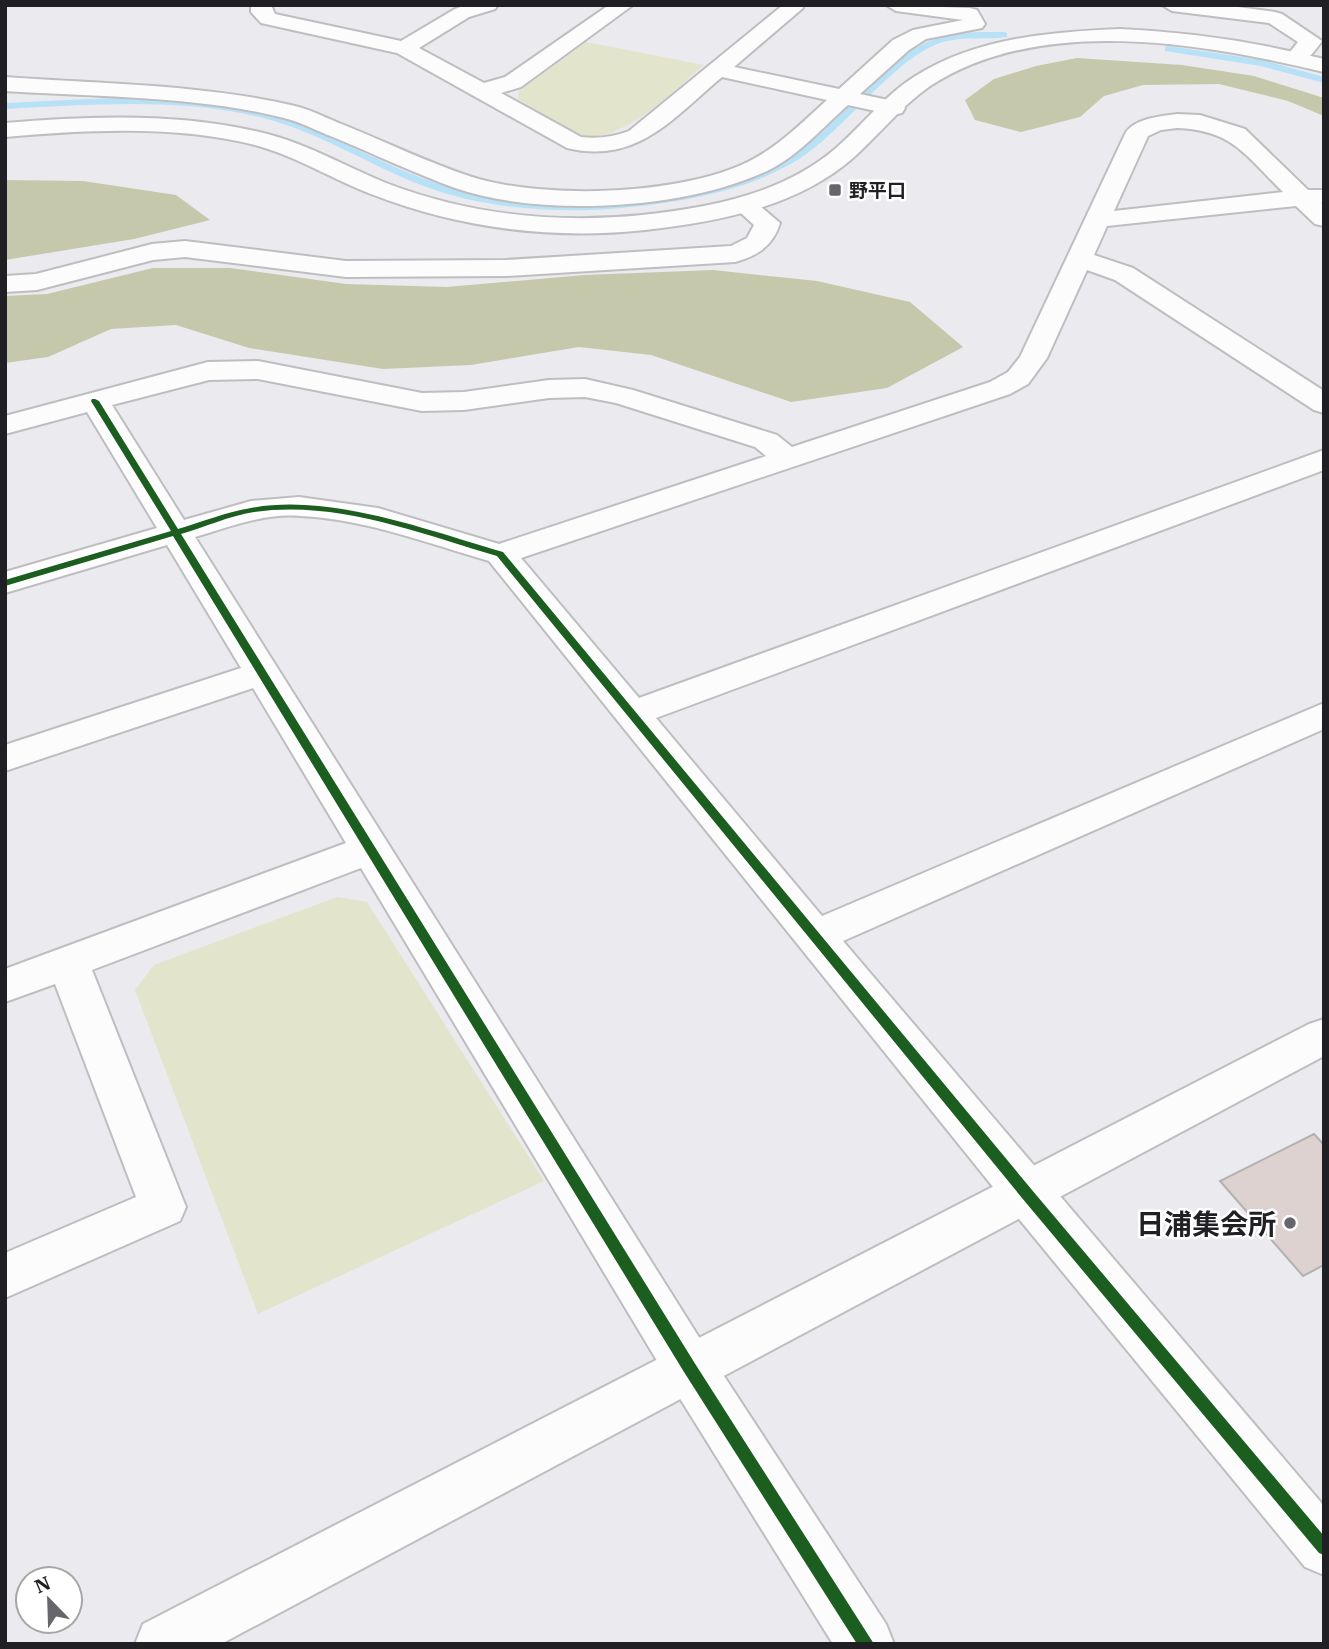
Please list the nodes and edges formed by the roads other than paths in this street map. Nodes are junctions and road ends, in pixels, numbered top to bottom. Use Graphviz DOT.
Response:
graph roads {
  1 [pos="261,5"];
  2 [pos="488,5"];
  3 [pos="623,5"];
  4 [pos="793,5"];
  5 [pos="895,5"];
  6 [pos="1172,5"];
  7 [pos="404,48"];
  8 [pos="1297,57"];
  9 [pos="1324,65"];
  10 [pos="718,70"];
  11 [pos="5,85"];
  12 [pos="60,89"];
  13 [pos="482,91"];
  14 [pos="844,97"];
  15 [pos="894,108"];
  16 [pos="56,126"];
  17 [pos="5,130"];
  18 [pos="1313,197"];
  19 [pos="744,205"];
  20 [pos="1324,219"];
  21 [pos="1096,220"];
  22 [pos="1079,259"];
  23 [pos="5,284"];
  24 [pos="95,401"];
  25 [pos="1324,404"];
  26 [pos="5,425"];
  27 [pos="788,459"];
  28 [pos="1324,459"];
  29 [pos="176,532"];
  30 [pos="500,554"];
  31 [pos="5,583"];
  32 [pos="262,673"];
  33 [pos="632,714"];
  34 [pos="1324,715"];
  35 [pos="5,758"];
  36 [pos="370,849"];
  37 [pos="815,936"];
  38 [pos="68,962"];
  39 [pos="5,986"];
  40 [pos="1324,1036"];
  41 [pos="1027,1194"];
  42 [pos="5,1276"];
  43 [pos="689,1367"];
  44 [pos="1317,1527"];
  45 [pos="163,1644"];
  46 [pos="866,1644"];
  1 -- 7 [label="street"];
  2 -- 7 [label="street"];
  3 -- 13 [label="street"];
  4 -- 10 [label="street"];
  5 -- 14 [label="street"];
  6 -- 8 [label="street"];
  7 -- 13 [label="street"];
  8 -- 9 [label="street"];
  8 -- 15 [label="street"];
  10 -- 13 [label="street"];
  10 -- 14 [label="street"];
  11 -- 12 [label="street"];
  12 -- 14 [label="street"];
  12 -- 16 [label="street"];
  14 -- 15 [label="street"];
  15 -- 19 [label="street"];
  16 -- 17 [label="street"];
  16 -- 19 [label="street"];
  18 -- 20 [label="street"];
  18 -- 21 [label="street"];
  18 -- 21 [label="street"];
  19 -- 23 [label="street"];
  21 -- 22 [label="street"];
  22 -- 25 [label="street"];
  22 -- 27 [label="street"];
  24 -- 26 [label="street"];
  24 -- 27 [label="street"];
  24 -- 29 [label="street"];
  27 -- 30 [label="street"];
  28 -- 33 [label="street"];
  29 -- 30 [label="street"];
  29 -- 31 [label="street"];
  29 -- 32 [label="street"];
  30 -- 33 [label="street"];
  32 -- 35 [label="street"];
  32 -- 36 [label="street"];
  33 -- 37 [label="street"];
  34 -- 37 [label="street"];
  36 -- 38 [label="street"];
  36 -- 43 [label="street"];
  37 -- 41 [label="street"];
  38 -- 39 [label="street"];
  38 -- 42 [label="street"];
  40 -- 41 [label="street"];
  41 -- 43 [label="street"];
  41 -- 44 [label="street"];
  43 -- 45 [label="street"];
  43 -- 46 [label="street"];
}
